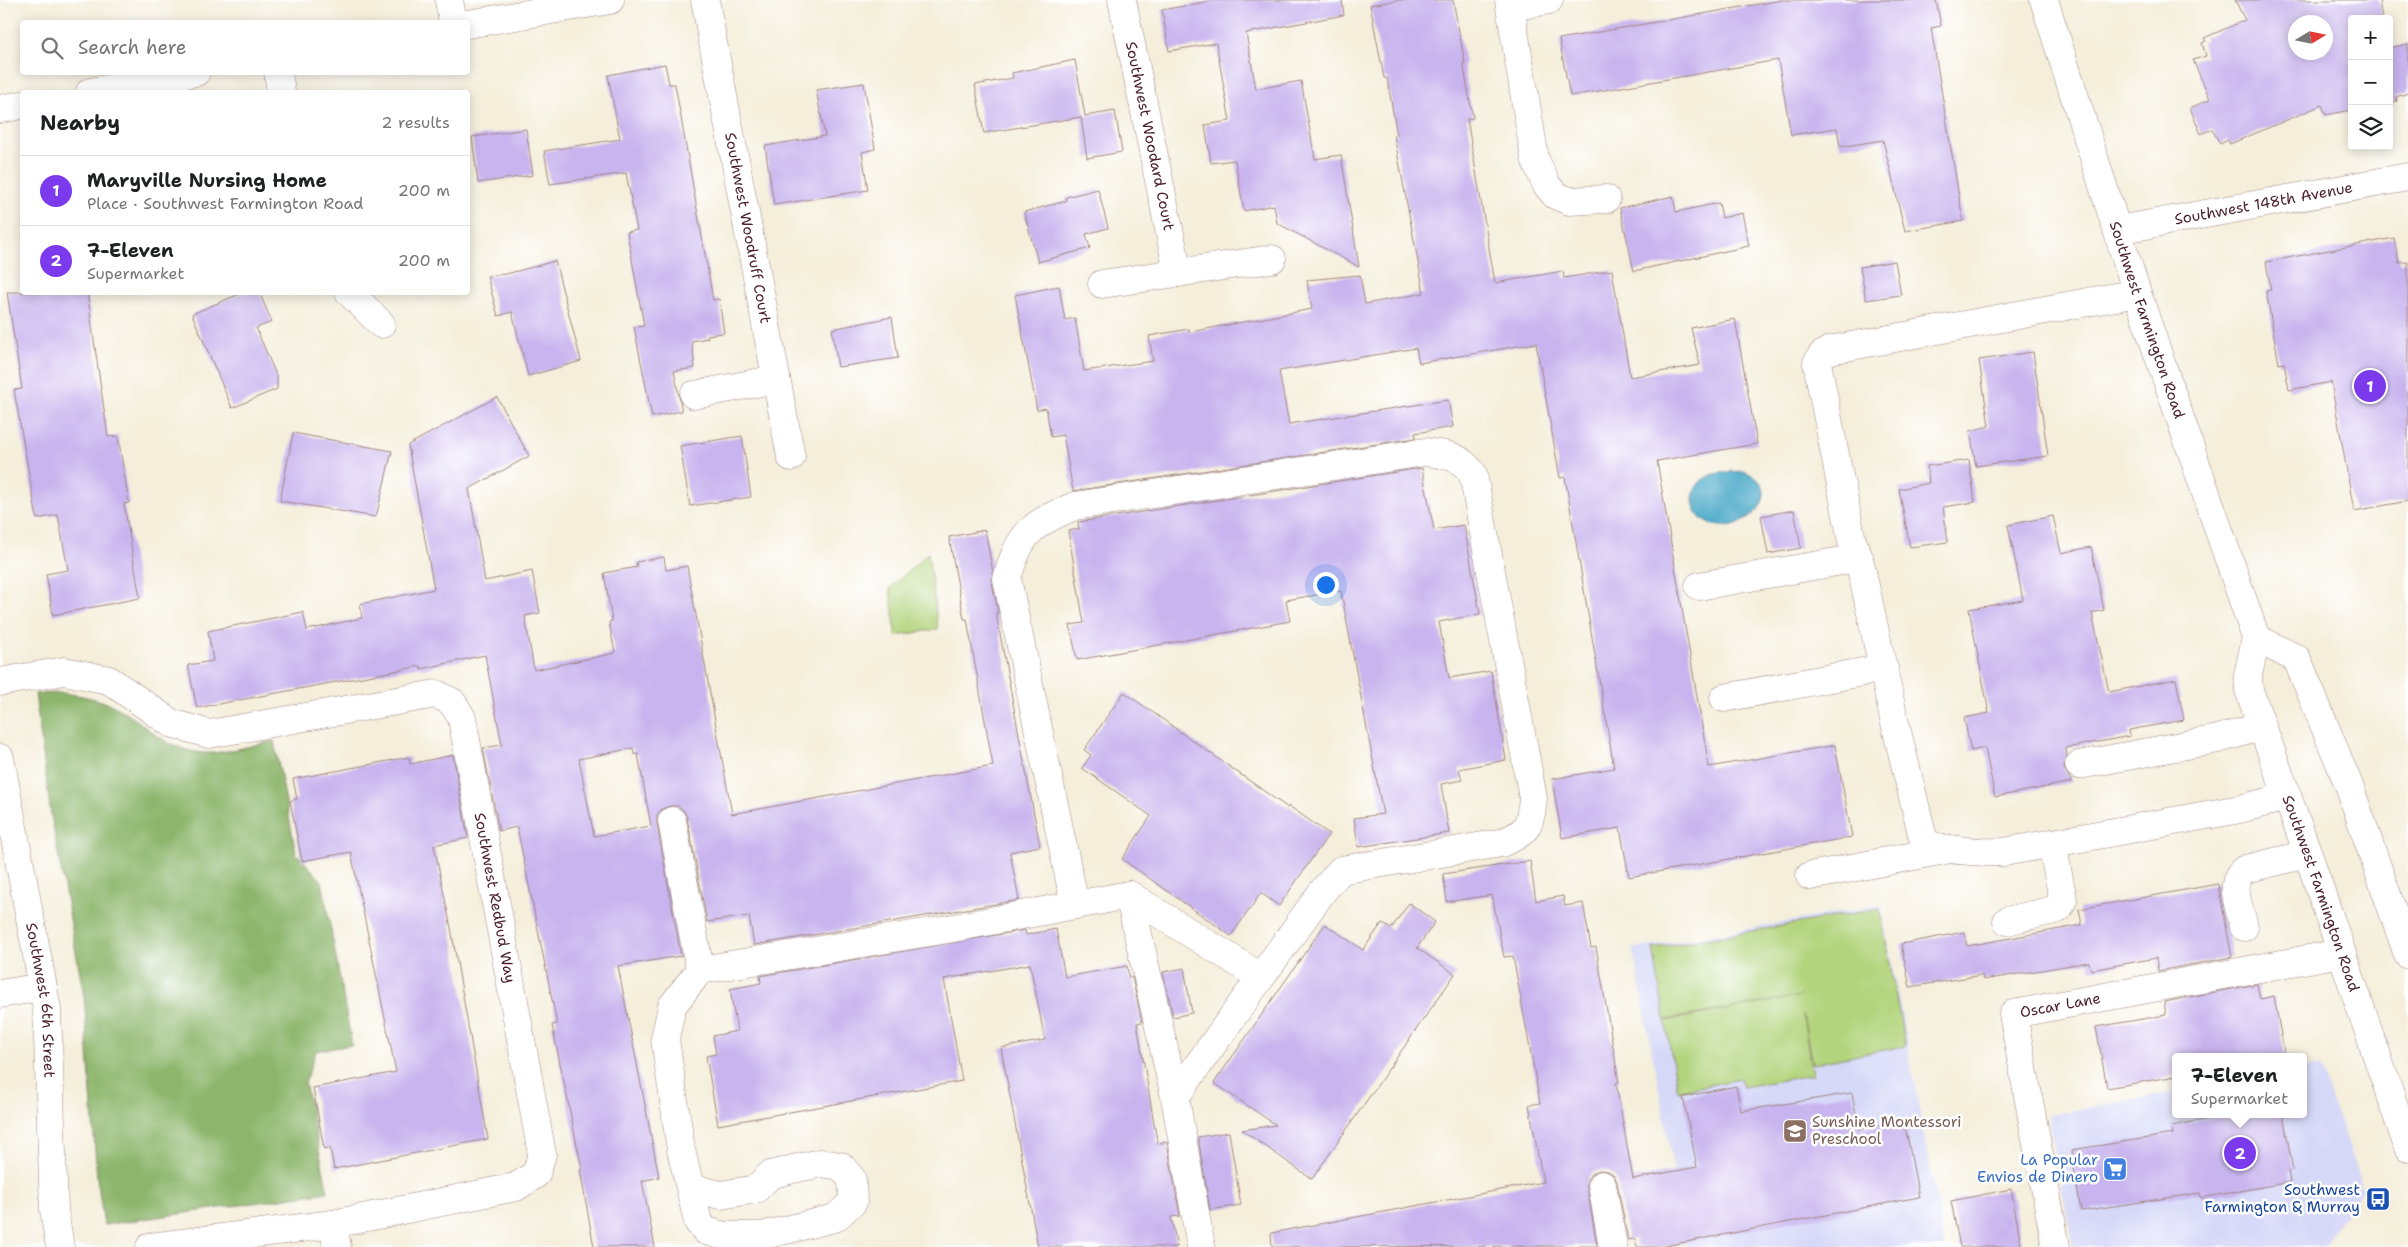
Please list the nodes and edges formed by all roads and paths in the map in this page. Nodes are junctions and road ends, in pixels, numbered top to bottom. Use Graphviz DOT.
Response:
graph roads {
  1 [pos="449,0"];
  2 [pos="610,0"];
  3 [pos="705,0"];
  4 [pos="1122,0"];
  5 [pos="1549,0"];
  6 [pos="2044,0"];
  7 [pos="1510,3"];
  8 [pos="453,20"];
  9 [pos="470,24"];
  10 [pos="180,75"];
  11 [pos="278,75"];
  12 [pos="101,90"];
  13 [pos="281,90"];
  14 [pos="20,105"];
  15 [pos="0,109"];
  16 [pos="2408,177"];
  17 [pos="1606,199"];
  18 [pos="2118,230"];
  19 [pos="1272,259"];
  20 [pos="1178,273"];
  21 [pos="1102,284"];
  22 [pos="2137,293"];
  23 [pos="352,295"];
  24 [pos="381,324"];
  25 [pos="776,379"];
  26 [pos="694,395"];
  27 [pos="791,457"];
  28 [pos="1860,558"];
  29 [pos="1698,586"];
  30 [pos="2256,638"];
  31 [pos="1884,668"];
  32 [pos="0,682"];
  33 [pos="1724,698"];
  34 [pos="2260,726"];
  35 [pos="0,758"];
  36 [pos="2079,765"];
  37 [pos="2287,797"];
  38 [pos="672,821"];
  39 [pos="2052,843"];
  40 [pos="1952,848"];
  41 [pos="2308,854"];
  42 [pos="1810,876"];
  43 [pos="1129,894"];
  44 [pos="1075,905"];
  45 [pos="2007,921"];
  46 [pos="2244,927"];
  47 [pos="2341,953"];
  48 [pos="2408,955"];
  49 [pos="700,970"];
  50 [pos="1261,977"];
  51 [pos="42,987"];
  52 [pos="0,994"];
  53 [pos="1175,1097"];
  54 [pos="2408,1147"];
  55 [pos="1602,1185"];
  56 [pos="690,1188"];
  57 [pos="335,1236"];
  58 [pos="60,1247"];
  59 [pos="150,1247"];
  60 [pos="1201,1247"];
  61 [pos="1613,1247"];
  62 [pos="2056,1247"];
  1 -- 8 [label="street"];
  2 -- 9 [label="street"];
  3 -- 25 [label="street, Southwest Woodruff Court"];
  4 -- 20 [label="street, Southwest Woodard Court"];
  5 -- 7 [label="street"];
  6 -- 18 [label="street, Southwest Farmington Road"];
  7 -- 17 [label="street"];
  10 -- 12 [label="street"];
  11 -- 13 [label="street"];
  14 -- 15 [label="street"];
  16 -- 18 [label="street, Southwest 148th Avenue"];
  18 -- 22 [label="street, Southwest Farmington Road"];
  19 -- 20 [label="street"];
  20 -- 21 [label="street"];
  22 -- 28 [label="street"];
  22 -- 30 [label="street, Southwest Farmington Road"];
  23 -- 24 [label="street"];
  25 -- 26 [label="street"];
  25 -- 27 [label="street, Southwest Woodruff Court"];
  28 -- 29 [label="street"];
  28 -- 31 [label="street"];
  30 -- 34 [label="street, Southwest Farmington Road"];
  30 -- 48 [label="street"];
  31 -- 33 [label="street"];
  31 -- 40 [label="street"];
  32 -- 57 [label="street, Southwest Redbud Way"];
  34 -- 36 [label="street"];
  34 -- 37 [label="street, Southwest Farmington Road"];
  35 -- 51 [label="street, Southwest 6th Street"];
  37 -- 39 [label="street"];
  37 -- 41 [label="street, Southwest Farmington Road"];
  38 -- 49 [label="street"];
  39 -- 40 [label="street"];
  39 -- 45 [label="street"];
  40 -- 42 [label="street"];
  41 -- 46 [label="street"];
  41 -- 47 [label="street, Southwest Farmington Road"];
  43 -- 44 [label="street"];
  43 -- 50 [label="street"];
  43 -- 53 [label="street"];
  44 -- 49 [label="street"];
  44 -- 50 [label="street"];
  47 -- 54 [label="street, Southwest Farmington Road"];
  47 -- 62 [label="street, Oscar Lane"];
  49 -- 56 [label="street"];
  50 -- 53 [label="street"];
  51 -- 52 [label="street"];
  51 -- 58 [label="street, Southwest 6th Street"];
  53 -- 60 [label="street"];
  55 -- 61 [label="street"];
  56 -- 56 [label="street"];
  57 -- 59 [label="street, Southwest Redbud Way"];
}
